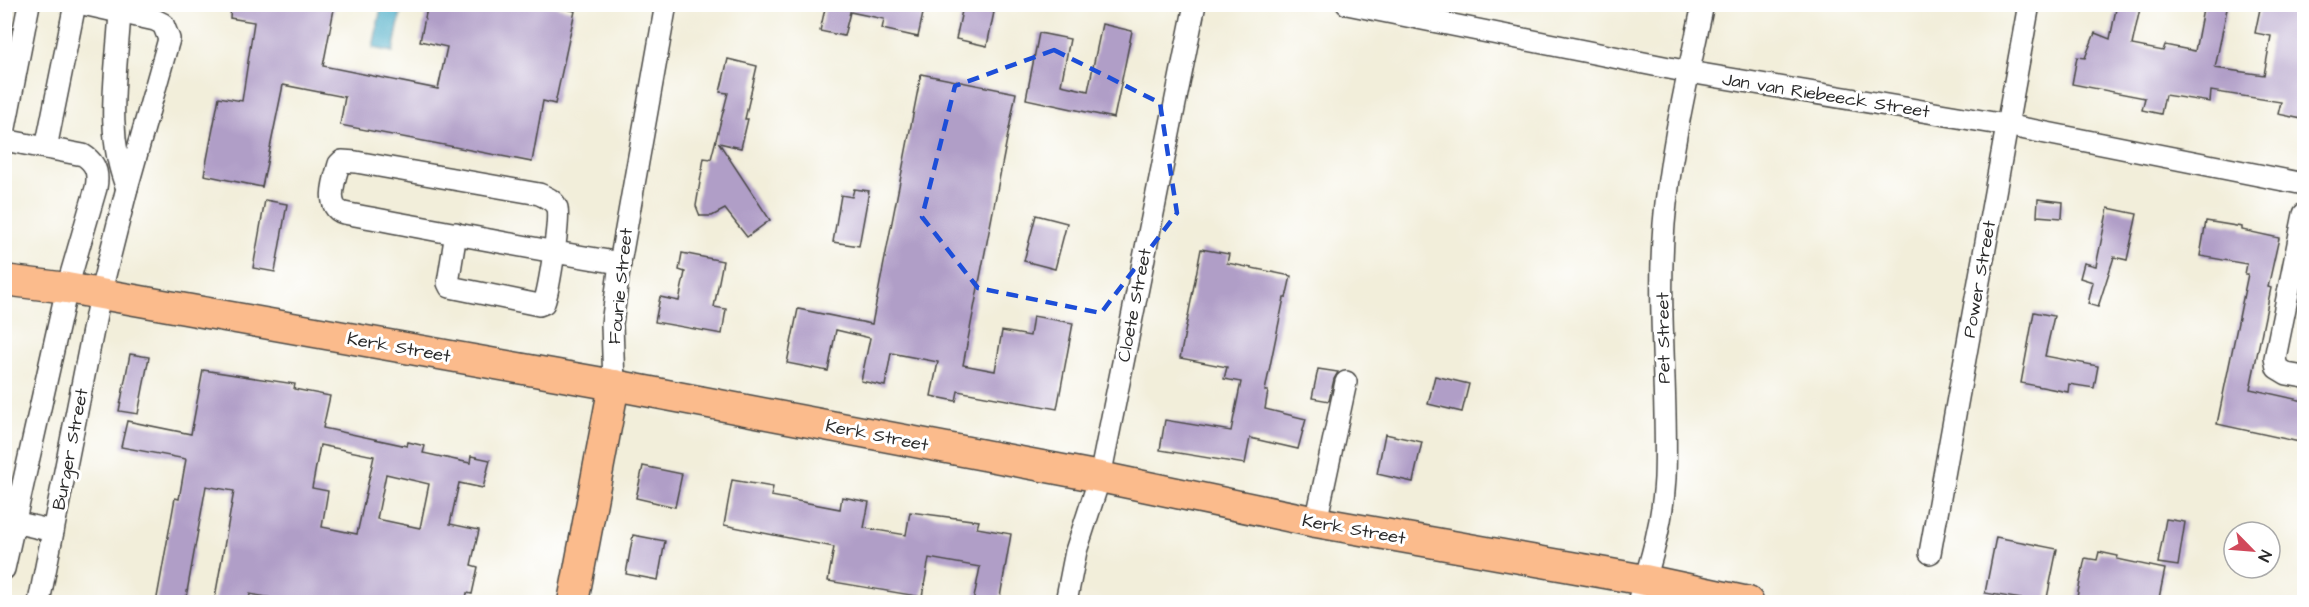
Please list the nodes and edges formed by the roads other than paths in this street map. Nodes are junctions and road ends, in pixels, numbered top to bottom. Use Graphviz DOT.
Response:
graph roads {
  1 [pos="29,4"];
  2 [pos="75,4"];
  3 [pos="82,4"];
  4 [pos="666,4"];
  5 [pos="1195,4"];
  6 [pos="1347,4"];
  7 [pos="1703,4"];
  8 [pos="2029,4"];
  9 [pos="120,12"];
  10 [pos="1689,72"];
  11 [pos="2007,125"];
  12 [pos="4,133"];
  13 [pos="4,140"];
  14 [pos="46,148"];
  15 [pos="2304,184"];
  16 [pos="127,188"];
  17 [pos="2304,214"];
  18 [pos="456,233"];
  19 [pos="553,252"];
  20 [pos="620,262"];
  21 [pos="4,280"];
  22 [pos="67,288"];
  23 [pos="100,295"];
  24 [pos="2304,377"];
  25 [pos="1346,382"];
  26 [pos="615,385"];
  27 [pos="1100,477"];
  28 [pos="9,518"];
  29 [pos="1316,522"];
  30 [pos="53,531"];
  31 [pos="1930,553"];
  32 [pos="4,569"];
  33 [pos="1642,591"];
  34 [pos="39,603"];
  35 [pos="573,603"];
  36 [pos="1066,603"];
  37 [pos="1748,603"];
  1 -- 12 [label="street"];
  2 -- 14 [label="street"];
  3 -- 9 [label="street"];
  4 -- 20 [label="street, Fourie Street"];
  5 -- 27 [label="street, Cloete Street"];
  6 -- 10 [label="street, Jan van Riebeeck Street"];
  7 -- 10 [label="street, Pet Street"];
  8 -- 11 [label="street, Power Street"];
  9 -- 16 [label="street"];
  9 -- 16 [label="street, Burger Street"];
  10 -- 11 [label="street, Jan van Riebeeck Street"];
  10 -- 33 [label="street, Pet Street"];
  11 -- 15 [label="street, Jan van Riebeeck Street"];
  11 -- 31 [label="street, Power Street"];
  13 -- 14 [label="street"];
  14 -- 22 [label="street, Burger Street"];
  16 -- 23 [label="street, Burger Street"];
  17 -- 24 [label="street"];
  18 -- 19 [label="street"];
  18 -- 19 [label="street"];
  18 -- 19 [label="street"];
  19 -- 20 [label="street"];
  20 -- 26 [label="street, Fourie Street"];
  21 -- 22 [label="highway, Kerk Street"];
  22 -- 23 [label="highway, Kerk Street"];
  22 -- 28 [label="street, Burger Street"];
  23 -- 26 [label="highway, Kerk Street"];
  23 -- 30 [label="street, Burger Street"];
  25 -- 29 [label="street"];
  26 -- 27 [label="highway, Kerk Street"];
  26 -- 35 [label="highway, Fourie Street"];
  27 -- 29 [label="highway, Kerk Street"];
  27 -- 36 [label="street, Cloete Street"];
  28 -- 30 [label="street"];
  28 -- 32 [label="street, Burger Street"];
  29 -- 33 [label="highway, Kerk Street"];
  30 -- 34 [label="street, Burger Street"];
  33 -- 37 [label="highway, Kerk Street"];
}
